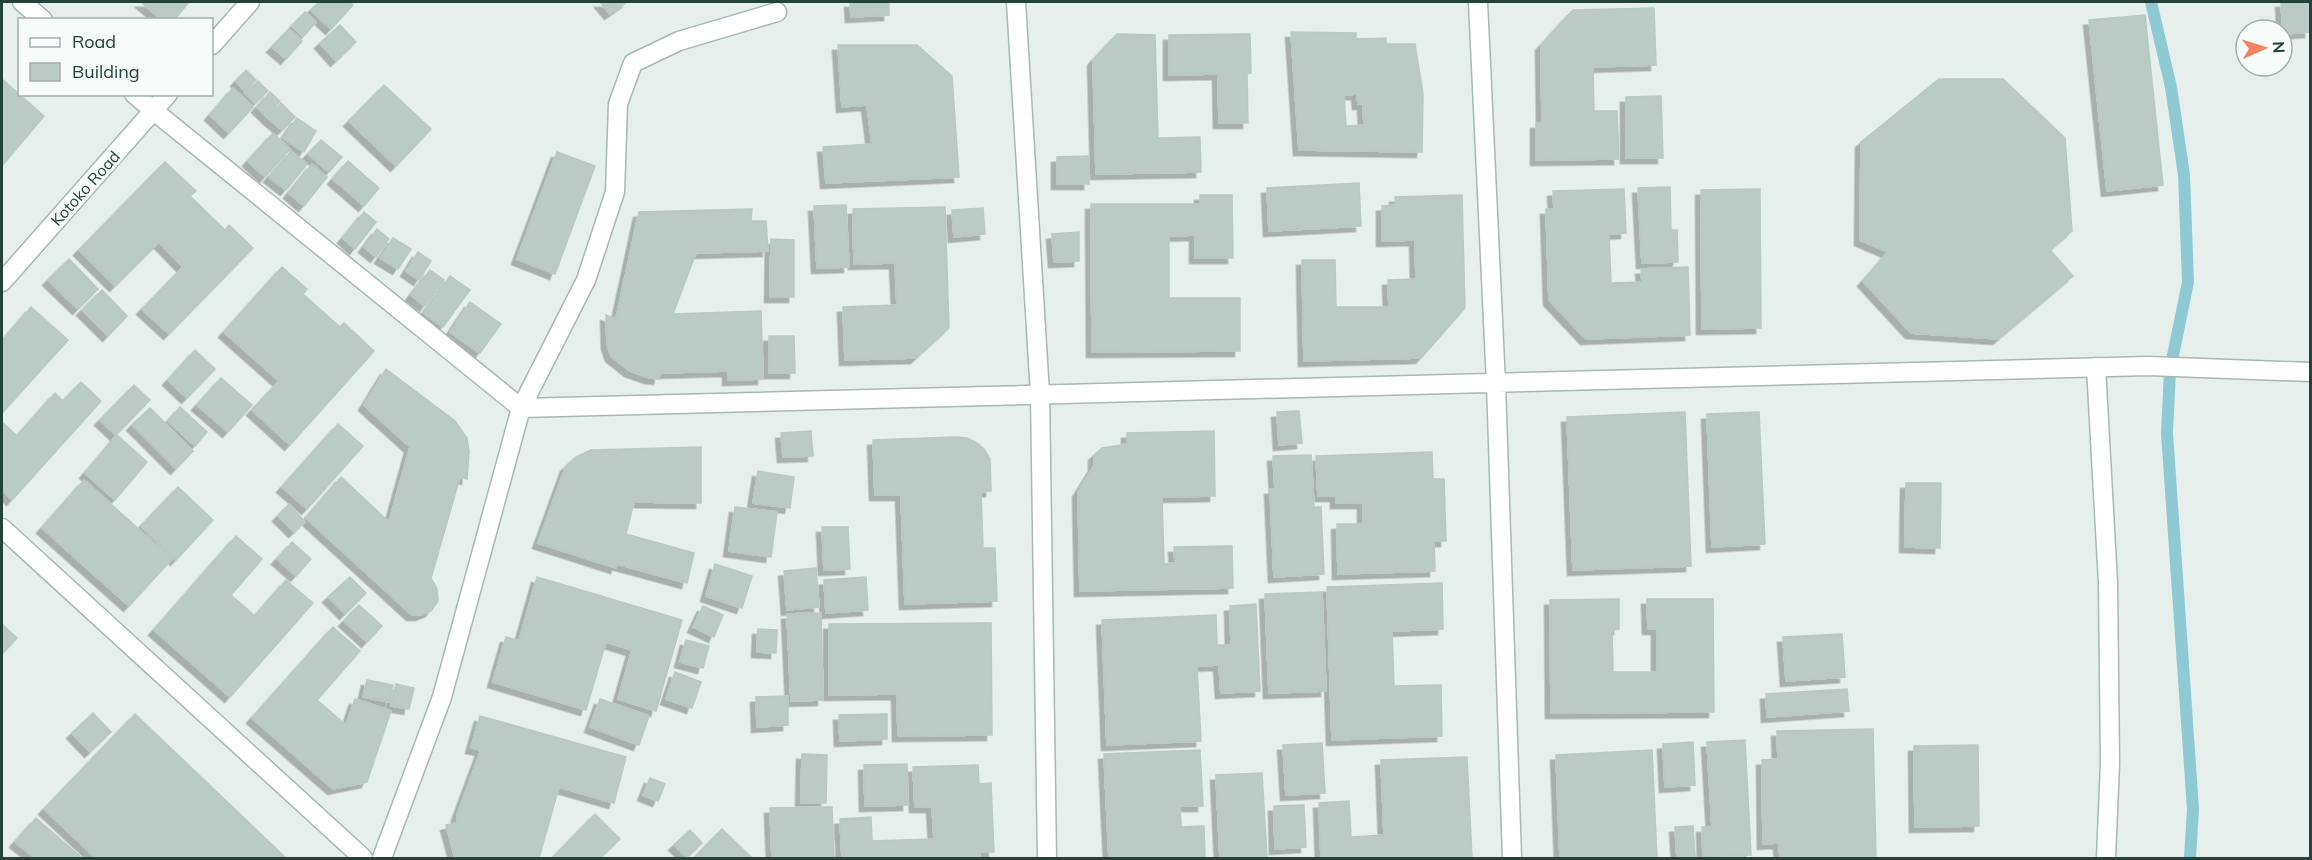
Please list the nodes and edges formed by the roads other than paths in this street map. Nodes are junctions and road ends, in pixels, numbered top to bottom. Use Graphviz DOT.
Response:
graph roads {
  1 [pos="22,2"];
  2 [pos="250,2"];
  3 [pos="1016,2"];
  4 [pos="1478,2"];
  5 [pos="777,12"];
  6 [pos="41,18"];
  7 [pos="213,44"];
  8 [pos="136,96"];
  9 [pos="166,96"];
  10 [pos="154,111"];
  11 [pos="2,282"];
  12 [pos="2096,367"];
  13 [pos="2310,372"];
  14 [pos="1496,384"];
  15 [pos="1040,394"];
  16 [pos="521,408"];
  17 [pos="2,528"];
  18 [pos="363,858"];
  19 [pos="382,858"];
  20 [pos="1047,858"];
  21 [pos="1512,858"];
  22 [pos="2106,858"];
  1 -- 6 [label="street"];
  2 -- 7 [label="street"];
  3 -- 15 [label="street"];
  4 -- 14 [label="street"];
  5 -- 16 [label="street"];
  8 -- 10 [label="street"];
  9 -- 10 [label="street, Kotoko Road"];
  10 -- 11 [label="street, Kotoko Road"];
  10 -- 16 [label="street"];
  12 -- 13 [label="street"];
  12 -- 14 [label="street"];
  12 -- 22 [label="street"];
  14 -- 15 [label="street"];
  14 -- 21 [label="street"];
  15 -- 16 [label="street"];
  15 -- 20 [label="street"];
  16 -- 19 [label="street"];
  17 -- 18 [label="street"];
}
